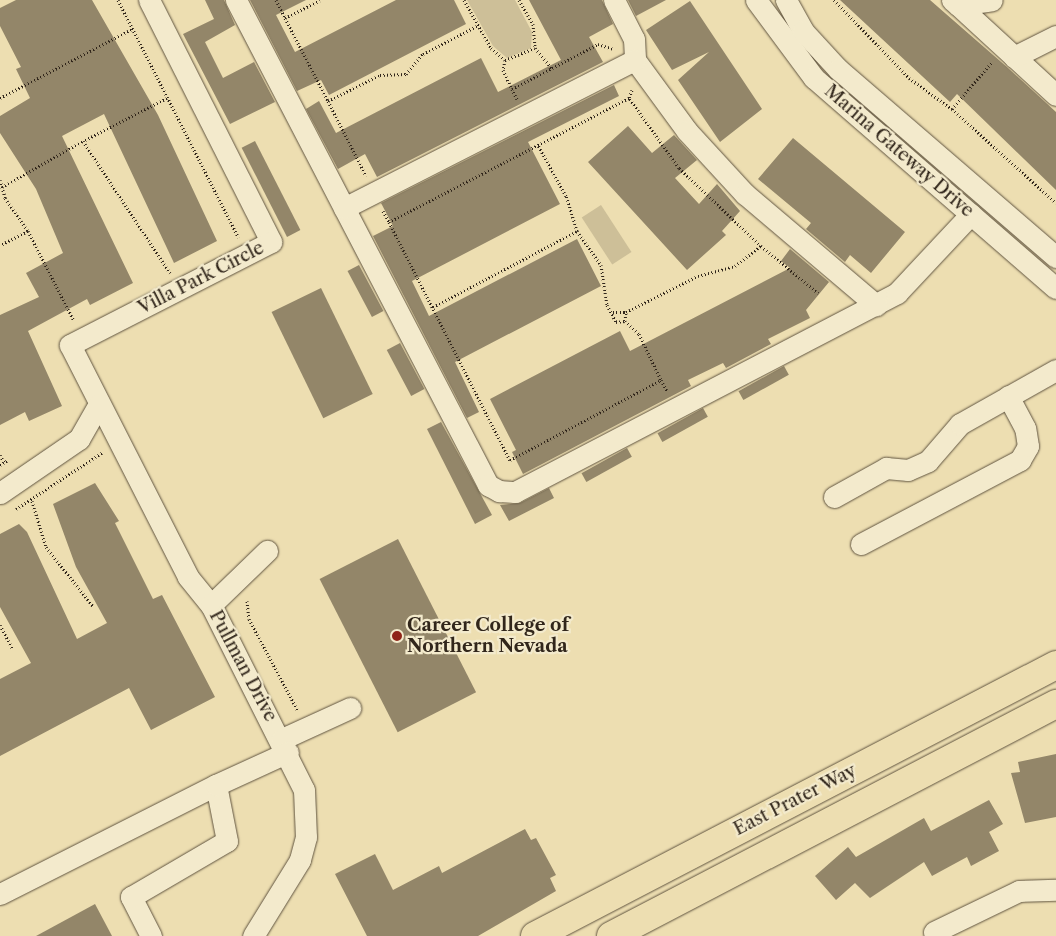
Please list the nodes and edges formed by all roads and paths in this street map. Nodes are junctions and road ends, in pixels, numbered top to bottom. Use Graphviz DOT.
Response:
graph roads {
  1 [pos="118,0"];
  2 [pos="149,0"];
  3 [pos="236,0"];
  4 [pos="276,0"];
  5 [pos="320,0"];
  6 [pos="464,0"];
  7 [pos="519,0"];
  8 [pos="614,0"];
  9 [pos="756,0"];
  10 [pos="786,0"];
  11 [pos="834,0"];
  12 [pos="992,0"];
  13 [pos="955,2"];
  14 [pos="285,18"];
  15 [pos="477,26"];
  16 [pos="132,29"];
  17 [pos="1056,36"];
  18 [pos="536,48"];
  19 [pos="1009,53"];
  20 [pos="505,60"];
  21 [pos="637,60"];
  22 [pos="552,68"];
  23 [pos="512,89"];
  24 [pos="1056,95"];
  25 [pos="0,98"];
  26 [pos="167,98"];
  27 [pos="629,98"];
  28 [pos="328,101"];
  29 [pos="952,109"];
  30 [pos="526,116"];
  31 [pos="83,141"];
  32 [pos="538,145"];
  33 [pos="0,180"];
  34 [pos="2,187"];
  35 [pos="374,193"];
  36 [pos="1056,203"];
  37 [pos="344,208"];
  38 [pos="971,214"];
  39 [pos="28,231"];
  40 [pos="577,231"];
  41 [pos="241,243"];
  42 [pos="0,245"];
  43 [pos="761,246"];
  44 [pos="1053,248"];
  45 [pos="164,282"];
  46 [pos="1056,288"];
  47 [pos="818,293"];
  48 [pos="876,305"];
  49 [pos="432,307"];
  50 [pos="614,312"];
  51 [pos="626,312"];
  52 [pos="625,321"];
  53 [pos="76,326"];
  54 [pos="1056,370"];
  55 [pos="661,380"];
  56 [pos="1008,396"];
  57 [pos="99,404"];
  58 [pos="676,408"];
  59 [pos="0,455"];
  60 [pos="108,460"];
  61 [pos="0,464"];
  62 [pos="0,493"];
  63 [pos="834,497"];
  64 [pos="32,500"];
  65 [pos="9,512"];
  66 [pos="861,544"];
  67 [pos="267,551"];
  68 [pos="251,594"];
  69 [pos="93,606"];
  70 [pos="211,606"];
  71 [pos="0,625"];
  72 [pos="12,648"];
  73 [pos="1056,665"];
  74 [pos="1056,704"];
  75 [pos="350,708"];
  76 [pos="308,728"];
  77 [pos="285,746"];
  78 [pos="216,785"];
  79 [pos="1056,890"];
  80 [pos="0,894"];
  81 [pos="934,932"];
  82 [pos="151,936"];
  83 [pos="254,936"];
  84 [pos="534,936"];
  85 [pos="611,936"];
  1 -- 16 [label="path"];
  2 -- 57 [label="street, Villa Park Circle"];
  3 -- 37 [label="street"];
  4 -- 14 [label="path"];
  5 -- 14 [label="path"];
  6 -- 15 [label="path"];
  7 -- 18 [label="path"];
  8 -- 21 [label="street"];
  9 -- 38 [label="street, Marina Gateway Drive"];
  10 -- 44 [label="street, Marina Gateway Drive"];
  11 -- 29 [label="path"];
  12 -- 13 [label="street"];
  13 -- 19 [label="street"];
  14 -- 28 [label="path"];
  15 -- 20 [label="path"];
  15 -- 28 [label="path"];
  16 -- 25 [label="path"];
  16 -- 26 [label="path"];
  17 -- 19 [label="street"];
  18 -- 20 [label="path"];
  18 -- 22 [label="path"];
  19 -- 24 [label="street"];
  19 -- 29 [label="path"];
  20 -- 23 [label="path"];
  21 -- 22 [label="path"];
  21 -- 27 [label="path"];
  21 -- 30 [label="street"];
  21 -- 48 [label="street"];
  22 -- 23 [label="path"];
  23 -- 30 [label="path"];
  26 -- 31 [label="path"];
  26 -- 41 [label="path"];
  27 -- 32 [label="path"];
  27 -- 43 [label="path"];
  28 -- 35 [label="path"];
  29 -- 36 [label="path"];
  30 -- 35 [label="street"];
  31 -- 34 [label="path"];
  31 -- 45 [label="path"];
  32 -- 40 [label="path"];
  32 -- 49 [label="path"];
  33 -- 34 [label="path"];
  34 -- 39 [label="path"];
  35 -- 37 [label="street"];
  37 -- 58 [label="street"];
  38 -- 46 [label="street, Marina Gateway Drive"];
  38 -- 48 [label="street"];
  39 -- 42 [label="path"];
  39 -- 53 [label="path"];
  40 -- 49 [label="path"];
  40 -- 50 [label="path"];
  43 -- 47 [label="path"];
  43 -- 51 [label="path"];
  48 -- 58 [label="street"];
  49 -- 55 [label="path"];
  50 -- 51 [label="path"];
  50 -- 52 [label="path"];
  51 -- 52 [label="path"];
  52 -- 55 [label="path"];
  54 -- 56 [label="street"];
  55 -- 58 [label="path"];
  56 -- 63 [label="street"];
  56 -- 66 [label="street"];
  57 -- 62 [label="street"];
  57 -- 70 [label="street, Pullman Drive"];
  59 -- 61 [label="path"];
  60 -- 64 [label="path"];
  64 -- 65 [label="path"];
  64 -- 69 [label="path"];
  67 -- 70 [label="street"];
  68 -- 76 [label="path"];
  70 -- 77 [label="street, Pullman Drive"];
  71 -- 72 [label="path"];
  73 -- 84 [label="main road, East Prater Way"];
  74 -- 85 [label="main road, East Prater Way"];
  75 -- 76 [label="street"];
  76 -- 77 [label="street"];
  77 -- 78 [label="street"];
  77 -- 83 [label="street, Pullman Drive"];
  78 -- 80 [label="street"];
  78 -- 82 [label="street"];
  79 -- 81 [label="street"];
}
